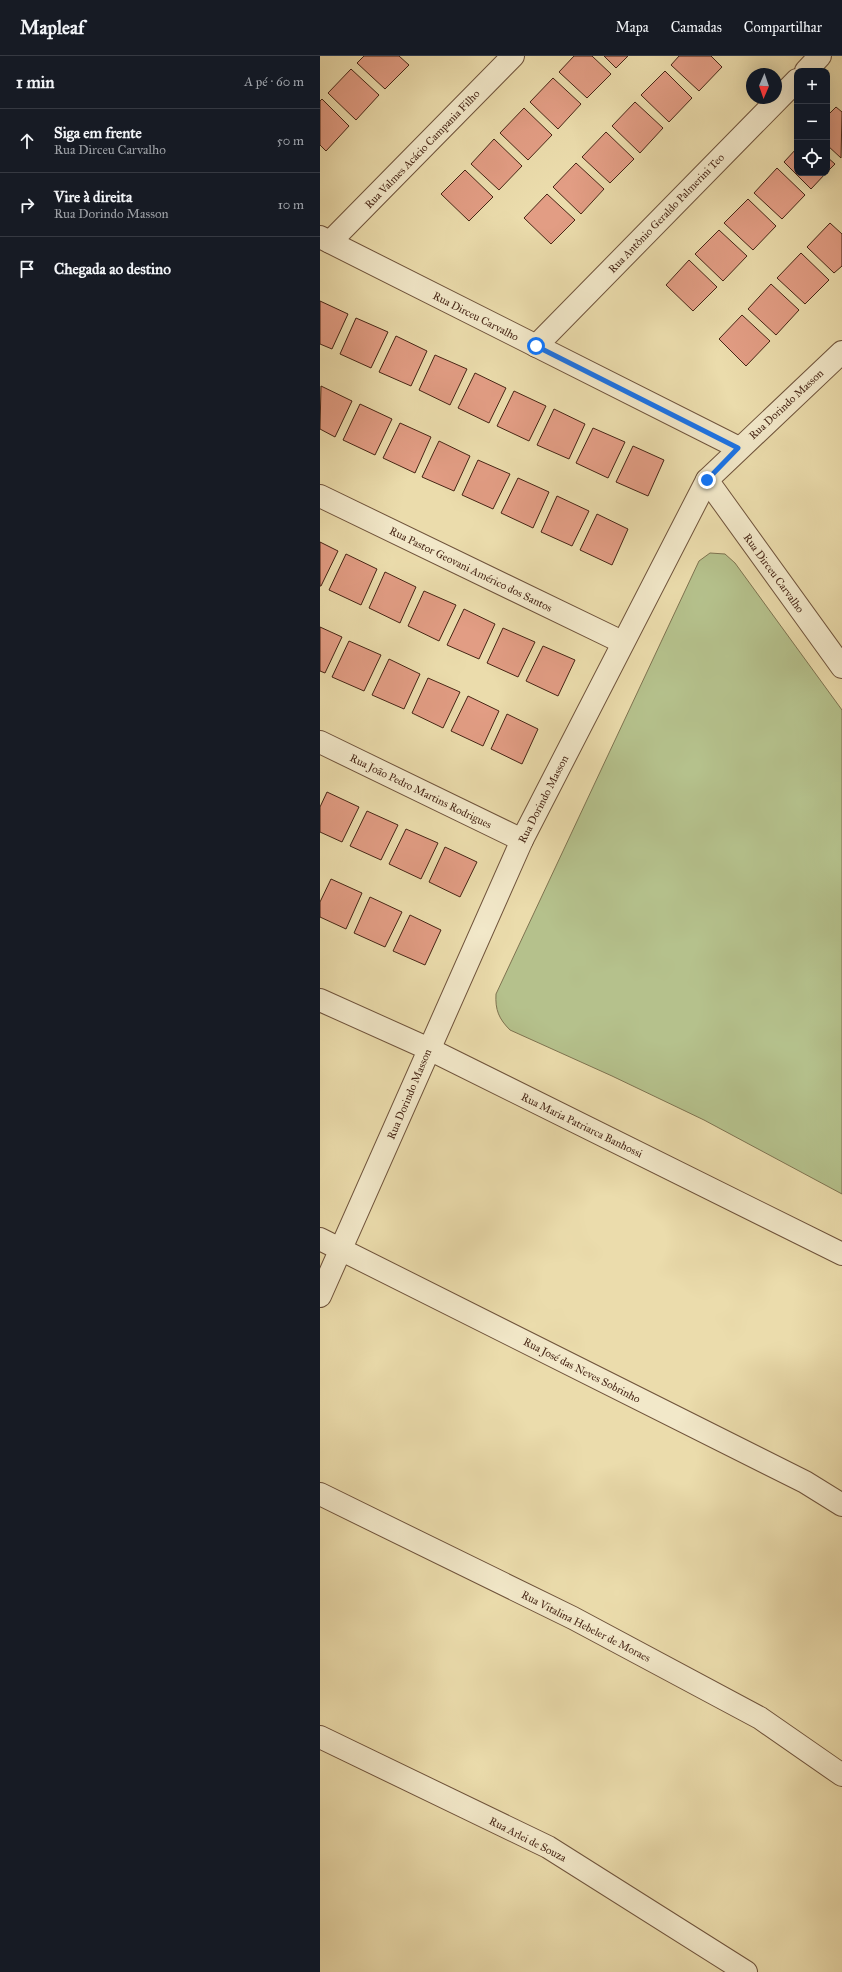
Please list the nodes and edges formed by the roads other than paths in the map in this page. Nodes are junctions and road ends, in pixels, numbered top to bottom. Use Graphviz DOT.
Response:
graph roads {
  1 [pos="513,56"];
  2 [pos="820,56"];
  3 [pos="809,68"];
  4 [pos="794,83"];
  5 [pos="325,239"];
  6 [pos="536,346"];
  7 [pos="842,352"];
  8 [pos="738,448"];
  9 [pos="707,480"];
  10 [pos="320,496"];
  11 [pos="622,642"];
  12 [pos="842,667"];
  13 [pos="320,742"];
  14 [pos="522,840"];
  15 [pos="320,1000"];
  16 [pos="429,1049"];
  17 [pos="320,1239"];
  18 [pos="342,1249"];
  19 [pos="842,1254"];
  20 [pos="320,1296"];
  21 [pos="320,1494"];
  22 [pos="842,1505"];
  23 [pos="320,1737"];
  24 [pos="842,1775"];
  25 [pos="746,1972"];
  1 -- 5 [label="street, Rua Valmes Acácio Campania Filho"];
  2 -- 3 [label="street"];
  4 -- 6 [label="street, Rua Antônio Geraldo Palmerini Teo"];
  5 -- 6 [label="street, Rua Dirceu Carvalho"];
  6 -- 8 [label="street, Rua Dirceu Carvalho"];
  7 -- 8 [label="street, Rua Dorindo Masson"];
  8 -- 9 [label="street, Rua Dorindo Masson"];
  9 -- 11 [label="street, Rua Dorindo Masson"];
  9 -- 12 [label="street, Rua Dirceu Carvalho"];
  10 -- 11 [label="street, Rua Pastor Geovani Américo dos Santos"];
  11 -- 14 [label="street, Rua Dorindo Masson"];
  13 -- 14 [label="street, Rua João Pedro Martins Rodrigues"];
  14 -- 16 [label="street, Rua Dorindo Masson"];
  15 -- 16 [label="street, Rua Maria Patriarca Banhossi"];
  16 -- 18 [label="street, Rua Dorindo Masson"];
  16 -- 19 [label="street, Rua Maria Patriarca Banhossi"];
  17 -- 18 [label="street, Rua José das Neves Sobrinho"];
  18 -- 20 [label="street, Rua Dorindo Masson"];
  18 -- 22 [label="street, Rua José das Neves Sobrinho"];
  21 -- 24 [label="street, Rua Vitalina Hebeler de Moraes"];
  23 -- 25 [label="street, Rua Arlei de Souza"];
}
